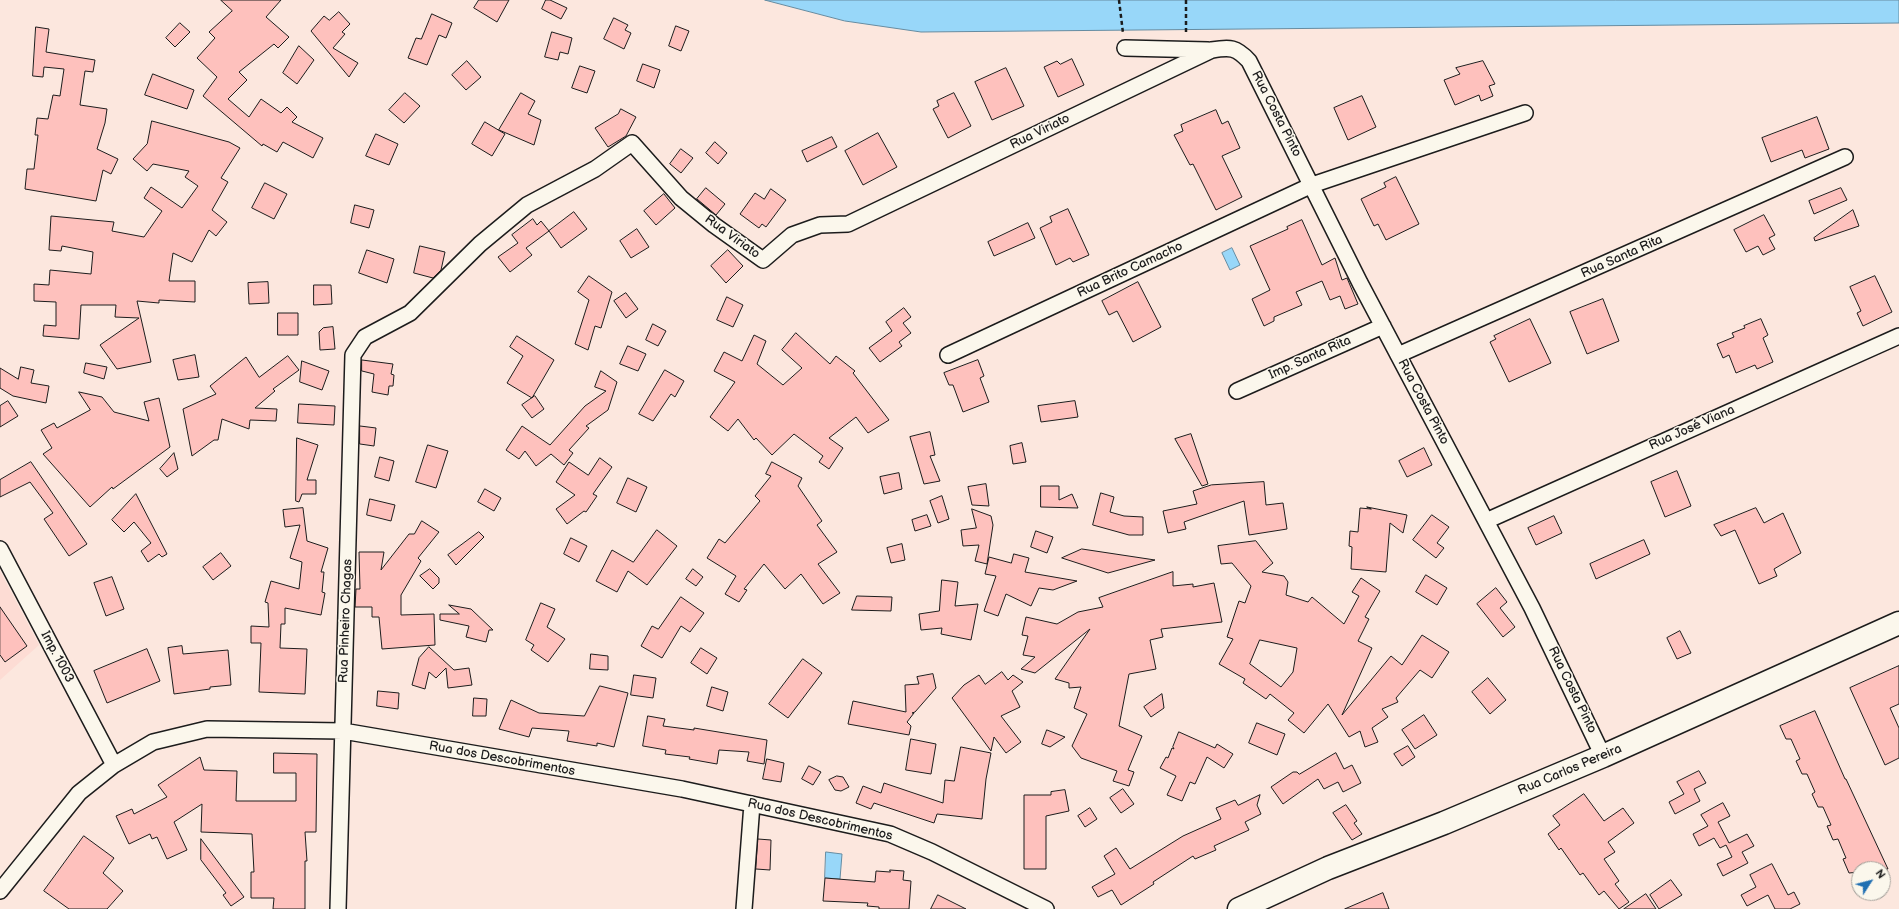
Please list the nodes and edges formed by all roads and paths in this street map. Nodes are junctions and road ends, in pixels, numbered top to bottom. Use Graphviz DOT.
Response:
graph roads {
  1 [pos="1119,0"];
  2 [pos="1186,0"];
  3 [pos="1125,48"];
  4 [pos="1186,49"];
  5 [pos="1212,50"];
  6 [pos="1240,51"];
  7 [pos="1526,113"];
  8 [pos="1845,157"];
  9 [pos="1312,185"];
  10 [pos="1383,326"];
  11 [pos="1899,336"];
  12 [pos="364,337"];
  13 [pos="948,355"];
  14 [pos="1398,355"];
  15 [pos="1237,391"];
  16 [pos="1486,521"];
  17 [pos="0,549"];
  18 [pos="1899,623"];
  19 [pos="343,731"];
  20 [pos="1603,756"];
  21 [pos="114,765"];
  22 [pos="752,804"];
  23 [pos="0,891"];
  24 [pos="338,909"];
  25 [pos="744,909"];
  26 [pos="1046,909"];
  27 [pos="1238,909"];
  1 -- 3 [label="path"];
  2 -- 4 [label="path"];
  3 -- 4 [label="street"];
  4 -- 5 [label="street"];
  5 -- 6 [label="street, Rua Viriato"];
  5 -- 12 [label="street, Rua Viriato"];
  6 -- 9 [label="street, Rua Costa Pinto"];
  7 -- 9 [label="street, Rua Brito Camacho"];
  8 -- 14 [label="street, Rua Santa Rita"];
  9 -- 10 [label="street, Rua Costa Pinto"];
  9 -- 13 [label="street, Rua Brito Camacho"];
  10 -- 14 [label="street, Rua Costa Pinto"];
  10 -- 15 [label="street, Imp. Santa Rita"];
  11 -- 16 [label="street, Rua José Viana"];
  12 -- 19 [label="street, Rua Pinheiro Chagas"];
  14 -- 16 [label="street, Rua Costa Pinto"];
  16 -- 20 [label="street, Rua Costa Pinto"];
  17 -- 21 [label="street, Imp. 1003"];
  18 -- 20 [label="street, Rua Carlos Pereira"];
  19 -- 21 [label="street, Rua dos Descobrimentos"];
  19 -- 22 [label="street, Rua dos Descobrimentos"];
  19 -- 24 [label="street, Rua Pinheiro Chagas"];
  20 -- 27 [label="street, Rua Carlos Pereira"];
  21 -- 23 [label="street, Rua dos Descobrimentos"];
  22 -- 25 [label="street"];
  22 -- 26 [label="street, Rua dos Descobrimentos"];
}
